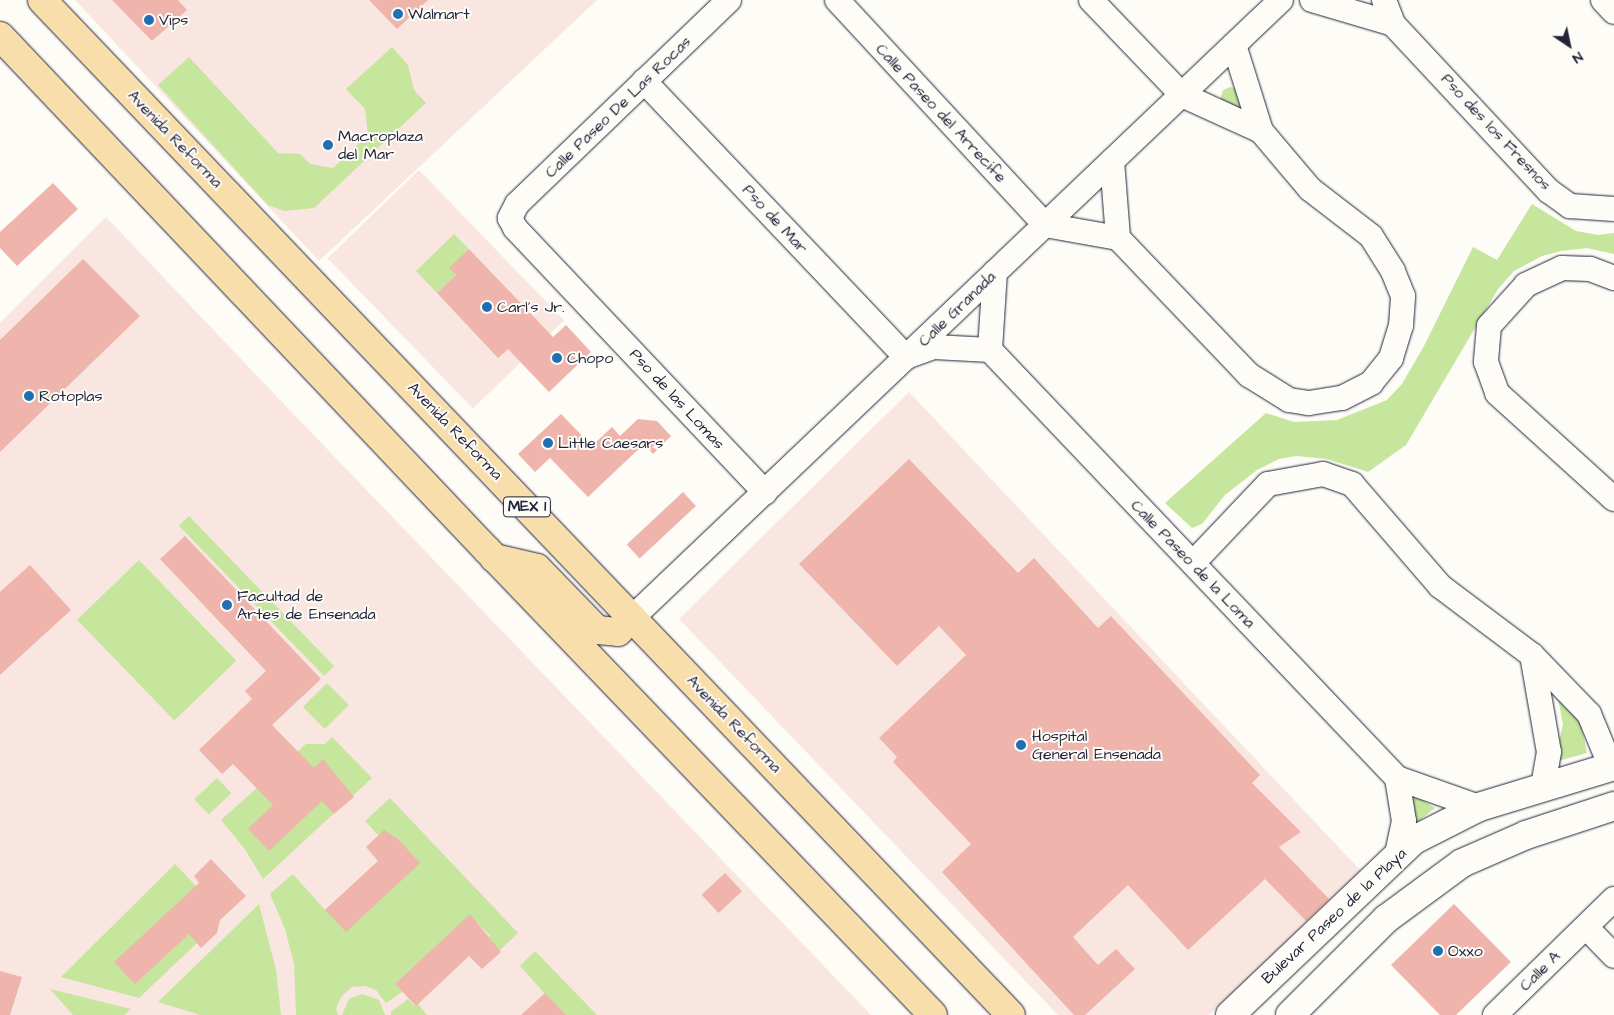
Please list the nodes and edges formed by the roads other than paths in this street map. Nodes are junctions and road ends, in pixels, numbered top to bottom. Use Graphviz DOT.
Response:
graph roads {
  1 [pos="42,0"];
  2 [pos="729,0"];
  3 [pos="837,0"];
  4 [pos="1090,0"];
  5 [pos="1281,0"];
  6 [pos="1312,0"];
  7 [pos="1384,0"];
  8 [pos="1603,0"];
  9 [pos="1614,12"];
  10 [pos="1393,24"];
  11 [pos="0,36"];
  12 [pos="1234,45"];
  13 [pos="644,81"];
  14 [pos="1182,95"];
  15 [pos="1261,131"];
  16 [pos="1112,161"];
  17 [pos="1614,209"];
  18 [pos="510,218"];
  19 [pos="1045,225"];
  20 [pos="1118,238"];
  21 [pos="996,272"];
  22 [pos="1614,278"];
  23 [pos="990,350"];
  24 [pos="906,358"];
  25 [pos="765,492"];
  26 [pos="1614,499"];
  27 [pos="494,558"];
  28 [pos="1192,563"];
  29 [pos="632,618"];
  30 [pos="1532,654"];
  31 [pos="1612,766"];
  32 [pos="1397,778"];
  33 [pos="1543,786"];
  34 [pos="1614,806"];
  35 [pos="1479,807"];
  36 [pos="1397,854"];
  37 [pos="1355,895"];
  38 [pos="1614,899"];
  39 [pos="1586,927"];
  40 [pos="1614,956"];
  41 [pos="1338,967"];
  42 [pos="933,1015"];
  43 [pos="1011,1015"];
  44 [pos="1230,1015"];
  45 [pos="1290,1015"];
  46 [pos="1495,1015"];
  1 -- 29 [label="highway, Avenida Reforma / MEX 1"];
  2 -- 13 [label="street, Calle Paseo De Las Rocas"];
  3 -- 19 [label="street, Calle Paseo del Arrecife"];
  4 -- 14 [label="street"];
  5 -- 12 [label="street, Calle Granada"];
  6 -- 10 [label="street"];
  7 -- 10 [label="street"];
  8 -- 9 [label="street"];
  10 -- 17 [label="street, Pso des los Fresnos"];
  11 -- 27 [label="highway"];
  12 -- 14 [label="street, Calle Granada"];
  12 -- 15 [label="street"];
  13 -- 18 [label="street, Calle Paseo De Las Rocas"];
  13 -- 24 [label="street, Pso de Mar"];
  14 -- 15 [label="street"];
  14 -- 16 [label="street, Calle Granada"];
  15 -- 20 [label="street"];
  16 -- 19 [label="street, Calle Granada"];
  16 -- 20 [label="street"];
  18 -- 25 [label="street, Pso de las Lomas"];
  19 -- 20 [label="street"];
  19 -- 21 [label="street, Calle Granada"];
  21 -- 23 [label="street"];
  21 -- 24 [label="street, Calle Granada"];
  22 -- 26 [label="street"];
  23 -- 24 [label="street"];
  23 -- 28 [label="street, Calle Paseo de la Loma"];
  24 -- 25 [label="street, Calle Granada"];
  25 -- 29 [label="street, Calle Granada"];
  27 -- 29 [label="highway"];
  27 -- 42 [label="highway"];
  28 -- 30 [label="street"];
  28 -- 32 [label="street, Calle Paseo de la Loma"];
  29 -- 43 [label="highway, Avenida Reforma / MEX 1"];
  30 -- 31 [label="street"];
  30 -- 33 [label="street"];
  31 -- 33 [label="main road, Bulevar Paseo de la Playa"];
  32 -- 35 [label="street, Calle Paseo de la Loma"];
  32 -- 36 [label="street"];
  33 -- 35 [label="main road, Bulevar Paseo de la Playa"];
  34 -- 41 [label="main road"];
  35 -- 36 [label="main road, Bulevar Paseo de la Playa"];
  36 -- 37 [label="main road, Bulevar Paseo de la Playa"];
  37 -- 41 [label="main road"];
  37 -- 44 [label="main road, Bulevar Paseo de la Playa"];
  38 -- 39 [label="street, Calle A"];
  39 -- 40 [label="street"];
  39 -- 46 [label="street, Calle A"];
  41 -- 45 [label="main road"];
}
